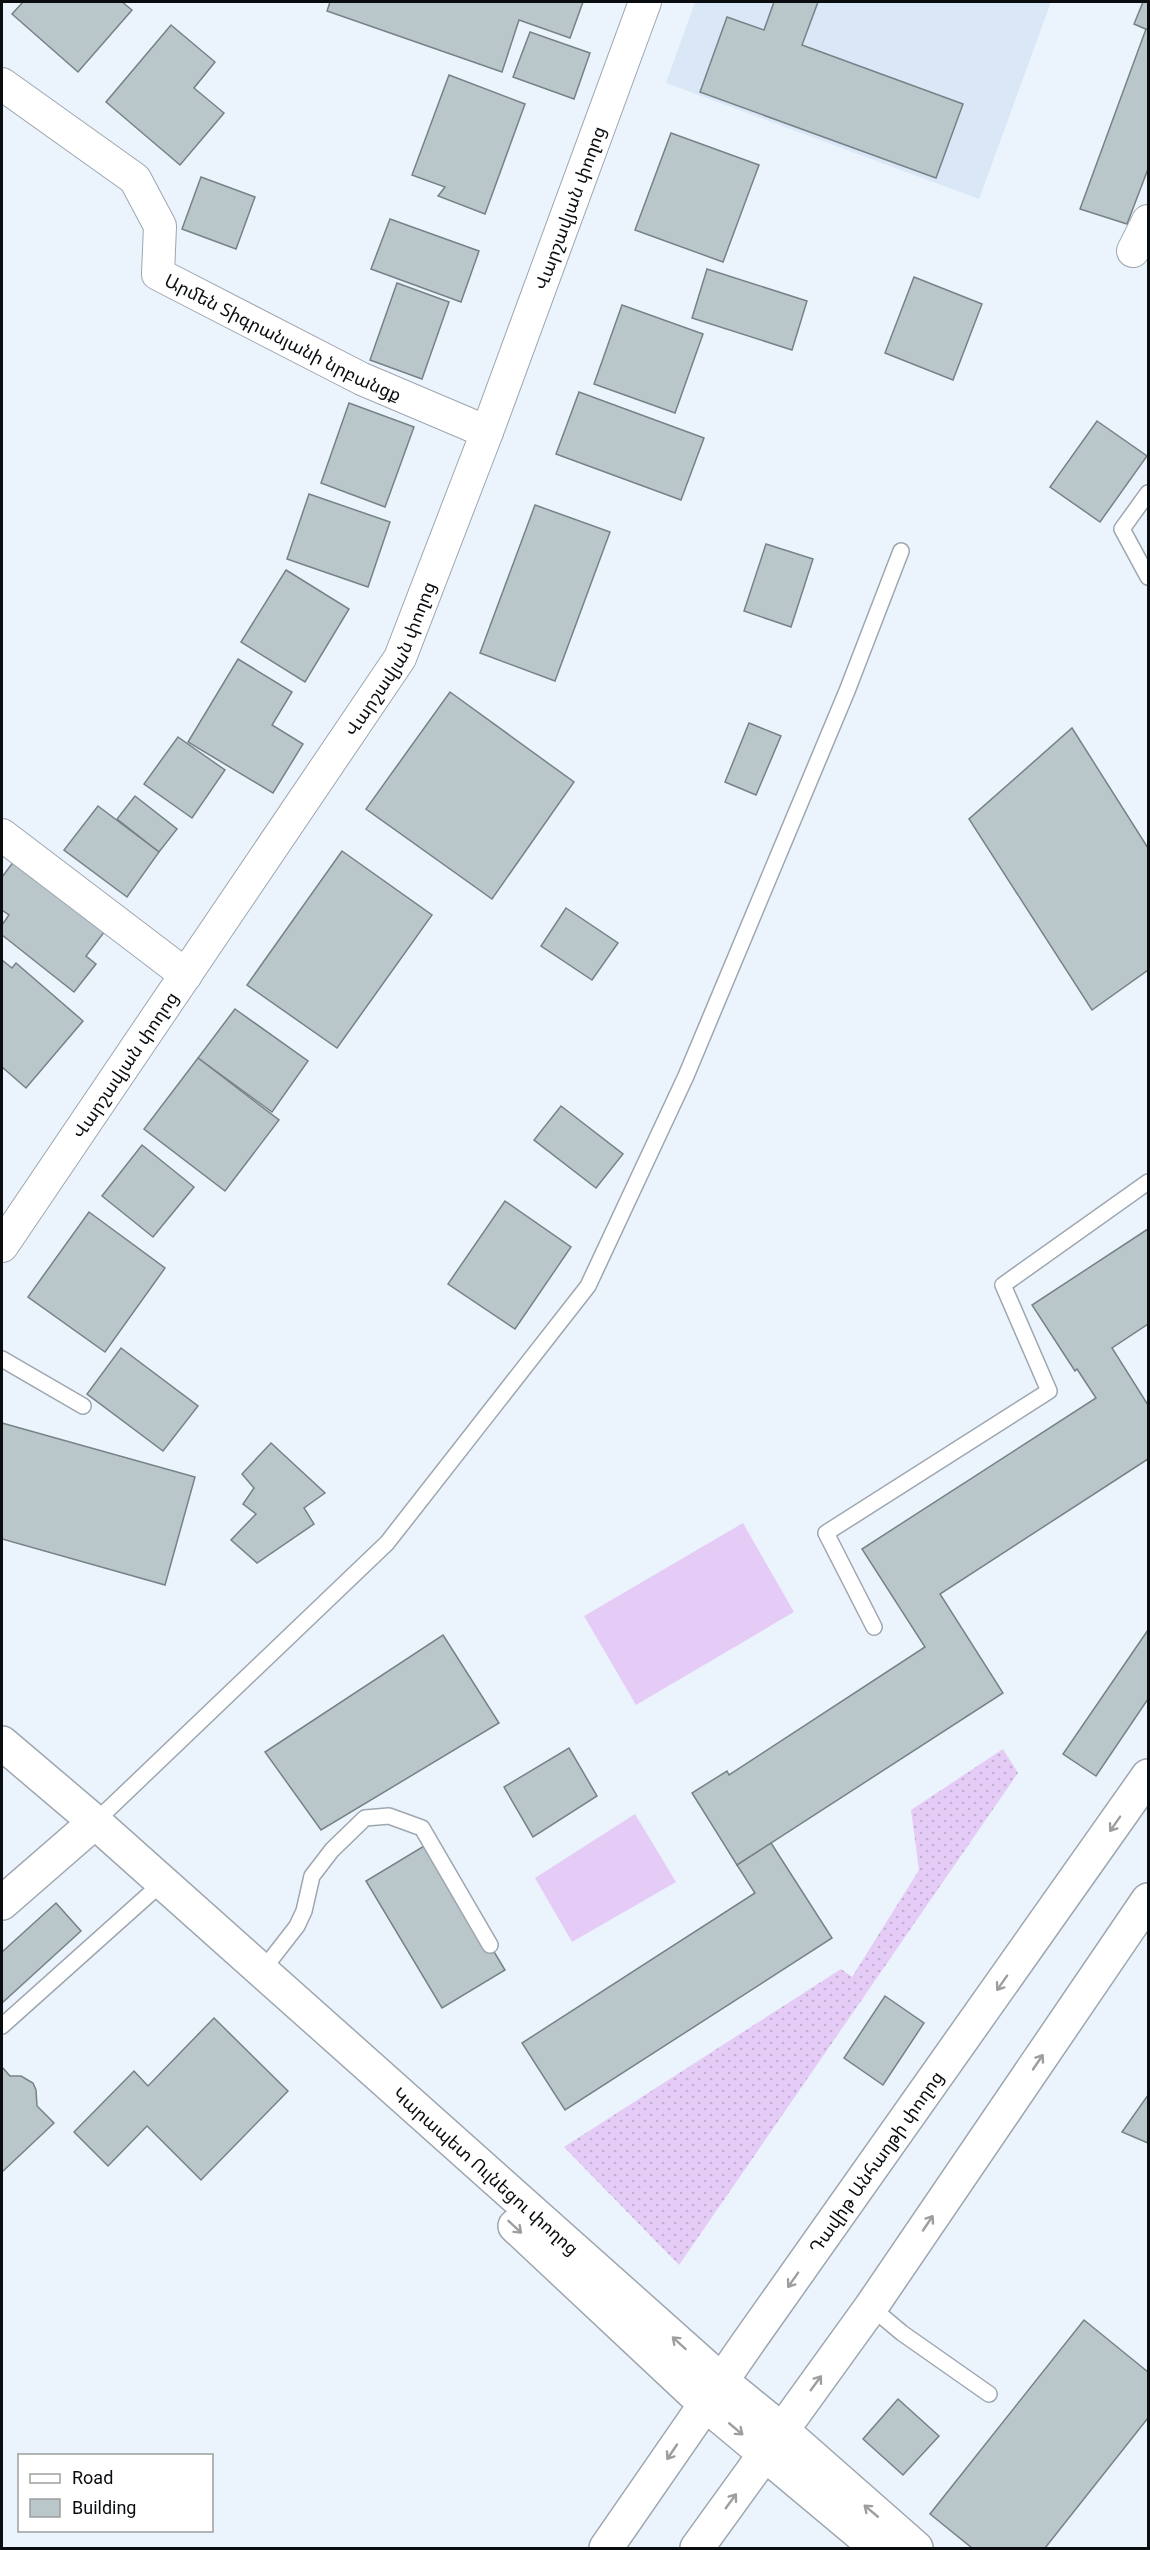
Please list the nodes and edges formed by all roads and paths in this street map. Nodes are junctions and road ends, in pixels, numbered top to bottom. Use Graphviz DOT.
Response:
graph roads {
  1 [pos="645,2"];
  2 [pos="2,84"];
  3 [pos="1149,221"];
  4 [pos="1133,252"];
  5 [pos="487,432"];
  6 [pos="1149,493"];
  7 [pos="901,551"];
  8 [pos="1149,578"];
  9 [pos="2,836"];
  10 [pos="186,975"];
  11 [pos="1149,1182"];
  12 [pos="2,1246"];
  13 [pos="2,1359"];
  14 [pos="83,1406"];
  15 [pos="874,1627"];
  16 [pos="2,1743"];
  17 [pos="1149,1776"];
  18 [pos="92,1826"];
  19 [pos="154,1890"];
  20 [pos="1149,1900"];
  21 [pos="2,1903"];
  22 [pos="490,1945"];
  23 [pos="262,1971"];
  24 [pos="2,2026"];
  25 [pos="871,2307"];
  26 [pos="714,2393"];
  27 [pos="989,2394"];
  28 [pos="775,2443"];
  29 [pos="606,2548"];
  30 [pos="697,2548"];
  31 [pos="877,2548"];
  32 [pos="916,2548"];
  1 -- 5 [label="street, Վարշավյան փողոց"];
  2 -- 5 [label="street, Արմեն Տիգրանյանի նրբանցք"];
  3 -- 4 [label="street"];
  5 -- 10 [label="street, Վարշավյան փողոց"];
  6 -- 8 [label="lane"];
  7 -- 18 [label="lane"];
  9 -- 10 [label="street"];
  10 -- 12 [label="street, Վարշավյան փողոց"];
  11 -- 15 [label="lane"];
  13 -- 14 [label="lane"];
  16 -- 18 [label="street, Կարապետ Ուլնեցու փողոց"];
  17 -- 26 [label="street, Դավիթ Անհաղթի փողոց, one-way"];
  18 -- 19 [label="street, Կարապետ Ուլնեցու փողոց"];
  18 -- 21 [label="street"];
  18 -- 23 [label="street, Կարապետ Ուլնեցու փողոց"];
  19 -- 24 [label="lane"];
  19 -- 26 [label="street, Կարապետ Ուլնեցու փողոց, one-way"];
  25 -- 20 [label="street, one-way"];
  22 -- 23 [label="lane"];
  26 -- 23 [label="street, Կարապետ Ուլնեցու փողոց, one-way"];
  25 -- 27 [label="lane"];
  28 -- 25 [label="street, one-way"];
  26 -- 28 [label="street, Կարապետ Ուլնեցու փողոց"];
  26 -- 29 [label="street, Դավիթ Անհաղթի փողոց, one-way"];
  30 -- 28 [label="street, one-way"];
  28 -- 31 [label="street, Կարապետ Ուլնեցու փողոց"];
  32 -- 28 [label="street, Կարապետ Ուլնեցու փողոց, one-way"];
}
